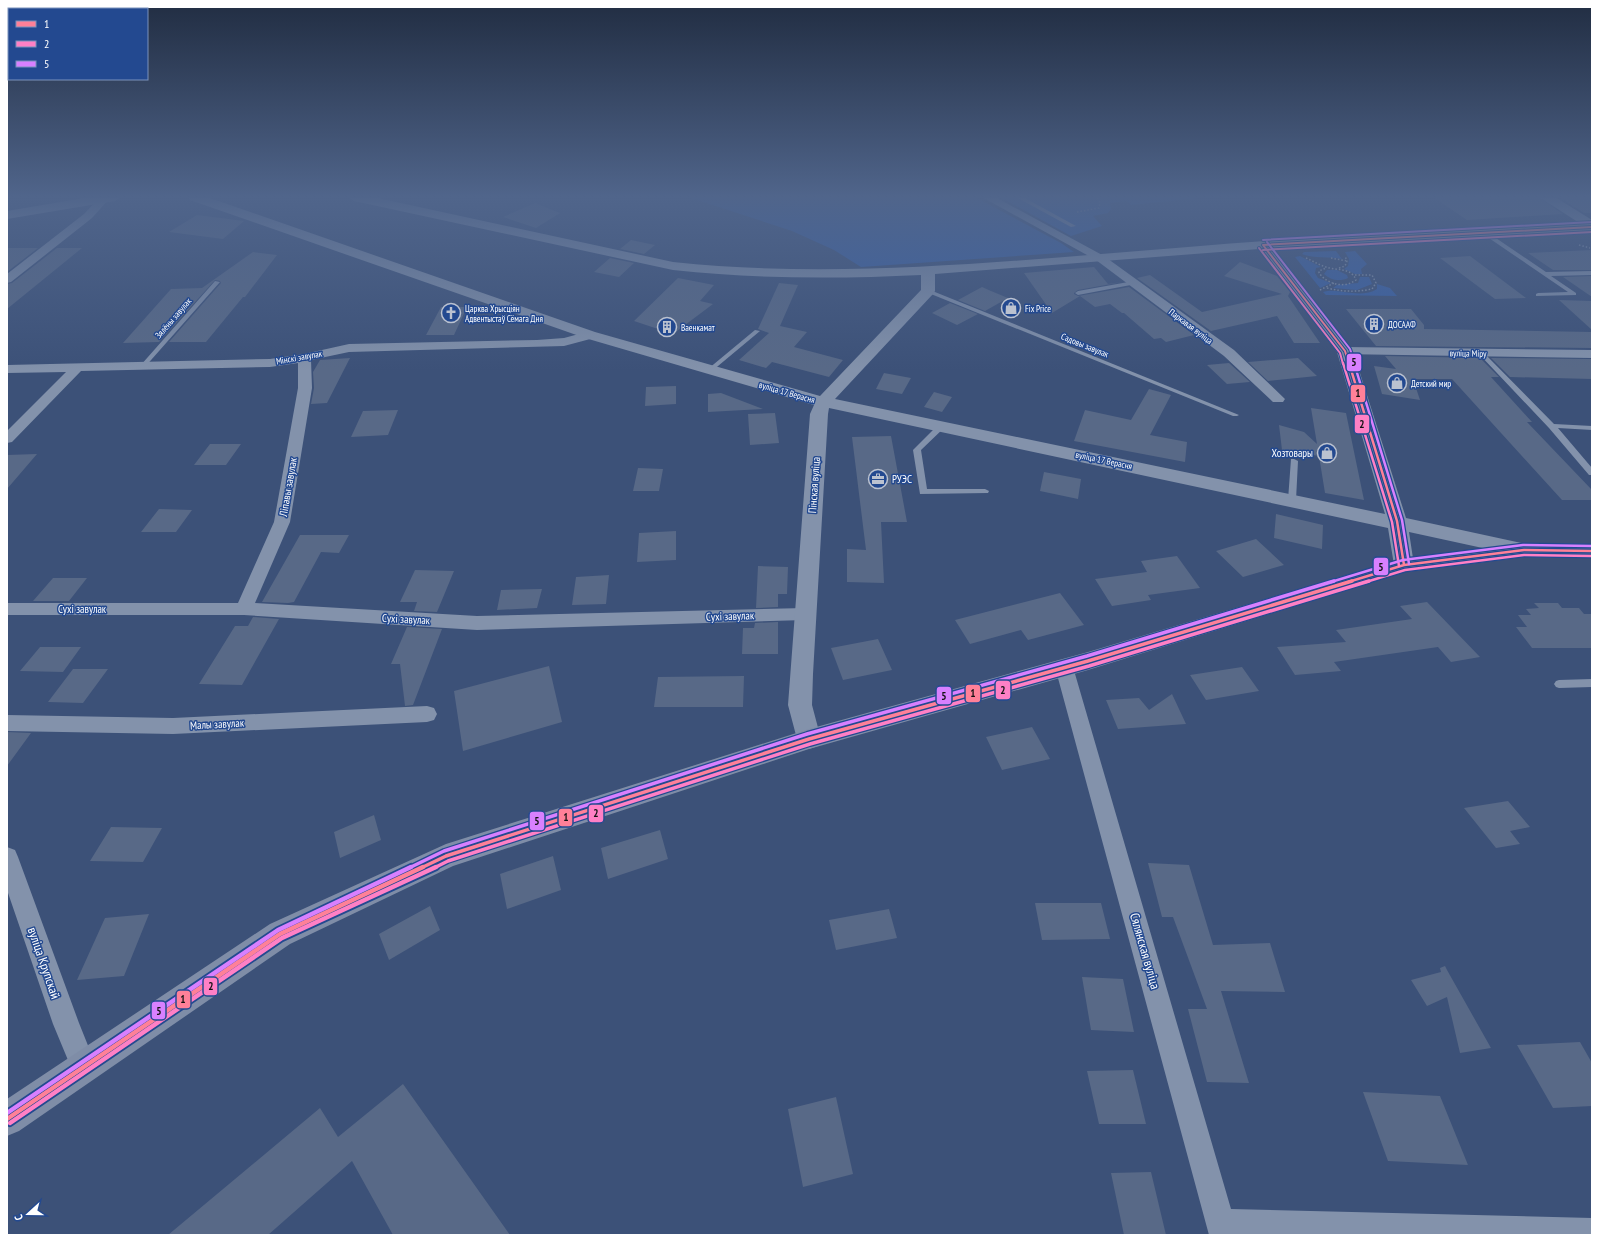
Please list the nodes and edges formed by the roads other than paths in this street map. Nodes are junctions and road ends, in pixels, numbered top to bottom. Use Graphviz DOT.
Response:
graph roads {
  1 [pos="39,255"];
  2 [pos="359,255"];
  3 [pos="623,255"];
  4 [pos="1094,255"];
  5 [pos="1135,255"];
  6 [pos="1271,255"];
  7 [pos="1517,255"];
  8 [pos="1100,258"];
  9 [pos="928,271"];
  10 [pos="1592,273"];
  11 [pos="1545,274"];
  12 [pos="7,280"];
  13 [pos="217,282"];
  14 [pos="1134,283"];
  15 [pos="928,291"];
  16 [pos="1078,293"];
  17 [pos="1538,295"];
  18 [pos="757,331"];
  19 [pos="590,335"];
  20 [pos="1345,352"];
  21 [pos="1481,353"];
  22 [pos="1592,354"];
  23 [pos="304,358"];
  24 [pos="142,367"];
  25 [pos="76,368"];
  26 [pos="7,369"];
  27 [pos="710,370"];
  28 [pos="1278,399"];
  29 [pos="823,402"];
  30 [pos="1235,415"];
  31 [pos="942,426"];
  32 [pos="1552,426"];
  33 [pos="1592,428"];
  34 [pos="7,439"];
  35 [pos="1294,461"];
  36 [pos="1592,473"];
  37 [pos="985,491"];
  38 [pos="1292,500"];
  39 [pos="1397,521"];
  40 [pos="1524,550"];
  41 [pos="1592,551"];
  42 [pos="1404,565"];
  43 [pos="7,609"];
  44 [pos="244,609"];
  45 [pos="805,614"];
  46 [pos="1064,667"];
  47 [pos="1592,683"];
  48 [pos="1559,684"];
  49 [pos="427,714"];
  50 [pos="7,723"];
  51 [pos="809,739"];
  52 [pos="7,858"];
  53 [pos="84,1068"];
  54 [pos="7,1118"];
  55 [pos="1222,1229"];
  56 [pos="1592,1232"];
  1 -- 12 [label="street"];
  2 -- 19 [label="street, вуліца 17 Верасня"];
  3 -- 9 [label="street"];
  4 -- 8 [label="street, Паркавая вуліца"];
  5 -- 8 [label="street"];
  6 -- 20 [label="street"];
  7 -- 11 [label="lane"];
  8 -- 9 [label="street"];
  8 -- 14 [label="street, Паркавая вуліца"];
  9 -- 15 [label="street"];
  10 -- 11 [label="lane"];
  11 -- 17 [label="lane"];
  13 -- 24 [label="lane, Зялёны завулак"];
  14 -- 16 [label="lane"];
  14 -- 28 [label="street, Паркавая вуліца"];
  15 -- 29 [label="street"];
  15 -- 30 [label="lane, Садовы завулак"];
  18 -- 27 [label="lane"];
  19 -- 23 [label="street, Мінскі завулак"];
  19 -- 27 [label="street, вуліца 17 Верасня"];
  20 -- 21 [label="street, вуліца Міру"];
  20 -- 39 [label="street"];
  21 -- 22 [label="street, вуліца Міру"];
  21 -- 32 [label="lane"];
  23 -- 24 [label="street, Мінскі завулак"];
  23 -- 44 [label="street, Ліпавы завулак"];
  24 -- 25 [label="street, Мінскі завулак"];
  25 -- 26 [label="street, Мінскі завулак"];
  25 -- 34 [label="street"];
  27 -- 29 [label="street, вуліца 17 Верасня"];
  29 -- 31 [label="street, вуліца 17 Верасня"];
  29 -- 45 [label="street, Пінская вуліца"];
  31 -- 37 [label="lane"];
  31 -- 38 [label="street, вуліца 17 Верасня"];
  32 -- 33 [label="lane"];
  32 -- 36 [label="lane"];
  35 -- 38 [label="lane"];
  38 -- 39 [label="street, вуліца 17 Верасня"];
  39 -- 40 [label="street, вуліца 17 Верасня"];
  39 -- 42 [label="street"];
  40 -- 41 [label="main road"];
  40 -- 42 [label="main road"];
  42 -- 46 [label="main road"];
  43 -- 44 [label="street, Сухі завулак"];
  44 -- 45 [label="street, Сухі завулак"];
  45 -- 51 [label="street, Пінская вуліца"];
  46 -- 51 [label="main road"];
  46 -- 55 [label="street, Сялянская вуліца"];
  47 -- 48 [label="lane"];
  49 -- 50 [label="street, Малы завулак"];
  51 -- 53 [label="main road"];
  52 -- 53 [label="street, вуліца Крупскай"];
  53 -- 54 [label="main road"];
  55 -- 56 [label="street"];
}
